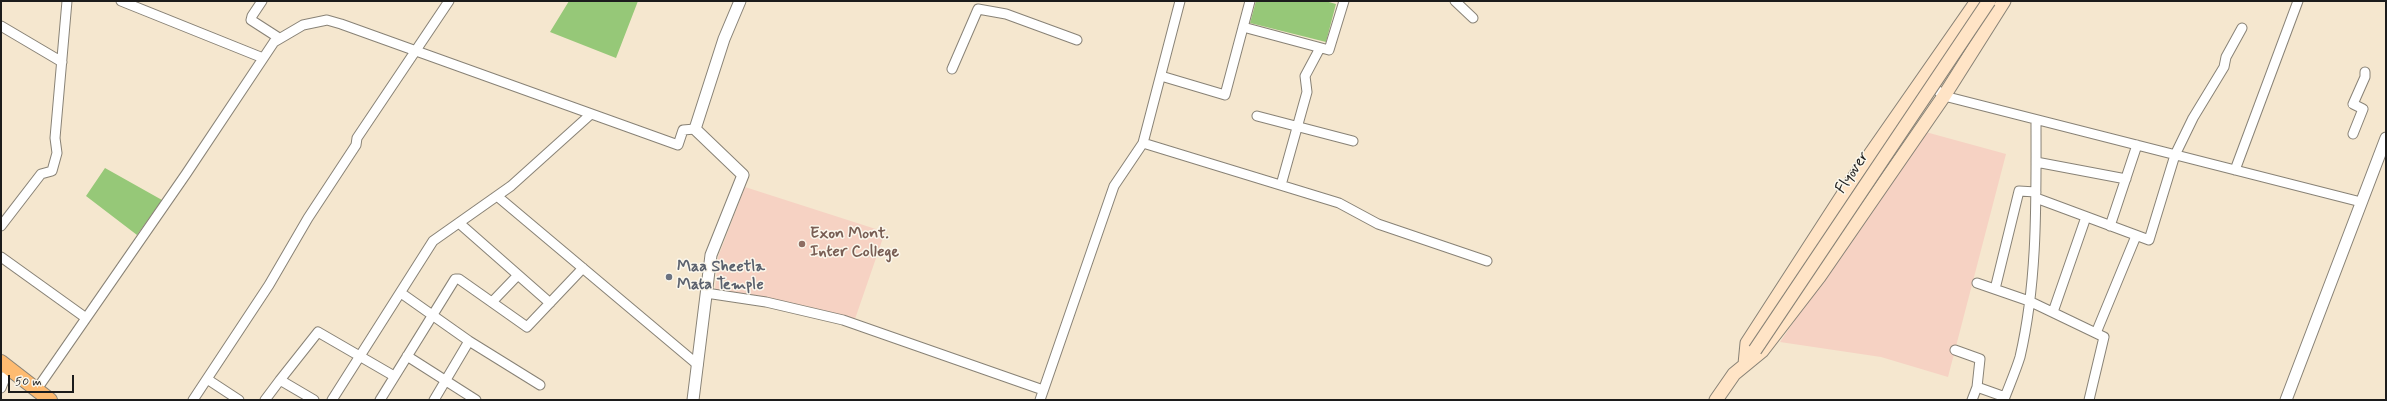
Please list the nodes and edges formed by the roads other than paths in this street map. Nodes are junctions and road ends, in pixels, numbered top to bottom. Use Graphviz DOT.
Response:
graph roads {
  1 [pos="67,1"];
  2 [pos="121,1"];
  3 [pos="262,1"];
  4 [pos="449,1"];
  5 [pos="740,1"];
  6 [pos="1180,1"];
  7 [pos="1250,1"];
  8 [pos="1344,1"];
  9 [pos="1455,1"];
  10 [pos="1977,1"];
  11 [pos="1989,1"];
  12 [pos="2004,1"];
  13 [pos="2298,1"];
  14 [pos="1473,18"];
  15 [pos="1,26"];
  16 [pos="1243,28"];
  17 [pos="2242,28"];
  18 [pos="279,38"];
  19 [pos="1077,40"];
  20 [pos="1320,48"];
  21 [pos="416,51"];
  22 [pos="263,58"];
  23 [pos="62,62"];
  24 [pos="952,69"];
  25 [pos="2365,72"];
  26 [pos="1161,76"];
  27 [pos="1923,79"];
  28 [pos="1944,96"];
  29 [pos="592,114"];
  30 [pos="1257,116"];
  31 [pos="2036,120"];
  32 [pos="1298,127"];
  33 [pos="695,129"];
  34 [pos="2353,134"];
  35 [pos="2386,138"];
  36 [pos="1353,141"];
  37 [pos="1143,143"];
  38 [pos="2138,145"];
  39 [pos="2176,155"];
  40 [pos="2036,162"];
  41 [pos="2235,170"];
  42 [pos="2126,179"];
  43 [pos="1281,185"];
  44 [pos="2036,195"];
  45 [pos="497,196"];
  46 [pos="2361,202"];
  47 [pos="2086,217"];
  48 [pos="459,223"];
  49 [pos="1,226"];
  50 [pos="2110,226"];
  51 [pos="2136,236"];
  52 [pos="1,257"];
  53 [pos="1487,260"];
  54 [pos="583,268"];
  55 [pos="518,275"];
  56 [pos="1977,283"];
  57 [pos="1995,289"];
  58 [pos="401,293"];
  59 [pos="706,293"];
  60 [pos="2029,301"];
  61 [pos="492,302"];
  62 [pos="550,303"];
  63 [pos="2052,312"];
  64 [pos="433,315"];
  65 [pos="86,318"];
  66 [pos="2096,333"];
  67 [pos="470,341"];
  68 [pos="1955,350"];
  69 [pos="362,356"];
  70 [pos="407,356"];
  71 [pos="5,365"];
  72 [pos="698,365"];
  73 [pos="1743,367"];
  74 [pos="394,376"];
  75 [pos="207,379"];
  76 [pos="280,380"];
  77 [pos="446,381"];
  78 [pos="540,385"];
  79 [pos="1977,387"];
  80 [pos="1,388"];
  81 [pos="37,389"];
  82 [pos="1043,390"];
  83 [pos="1721,399"];
  84 [pos="50,400"];
  85 [pos="193,400"];
  86 [pos="239,400"];
  87 [pos="265,400"];
  88 [pos="314,400"];
  89 [pos="332,400"];
  90 [pos="380,400"];
  91 [pos="434,400"];
  92 [pos="476,400"];
  93 [pos="693,400"];
  94 [pos="1040,400"];
  95 [pos="1972,400"];
  96 [pos="2089,400"];
  97 [pos="2286,400"];
  1 -- 23 [label="street"];
  2 -- 22 [label="street"];
  3 -- 18 [label="street"];
  4 -- 21 [label="street"];
  5 -- 33 [label="street"];
  6 -- 26 [label="street"];
  7 -- 16 [label="street"];
  8 -- 20 [label="street"];
  9 -- 14 [label="street"];
  10 -- 27 [label="main road"];
  11 -- 73 [label="main road, Flyover, bridge"];
  12 -- 28 [label="main road"];
  13 -- 41 [label="street"];
  15 -- 23 [label="street"];
  16 -- 20 [label="street"];
  16 -- 26 [label="street"];
  17 -- 39 [label="street"];
  18 -- 21 [label="street"];
  18 -- 22 [label="street"];
  19 -- 24 [label="street"];
  20 -- 32 [label="street"];
  21 -- 29 [label="street"];
  21 -- 75 [label="street"];
  22 -- 65 [label="street"];
  23 -- 49 [label="street"];
  25 -- 34 [label="street"];
  26 -- 37 [label="street"];
  27 -- 28 [label="street"];
  27 -- 73 [label="main road"];
  28 -- 31 [label="street"];
  28 -- 73 [label="main road"];
  29 -- 33 [label="street"];
  29 -- 45 [label="street"];
  30 -- 32 [label="street"];
  31 -- 38 [label="street"];
  31 -- 40 [label="street"];
  32 -- 36 [label="street"];
  32 -- 43 [label="street"];
  33 -- 59 [label="street"];
  35 -- 46 [label="street"];
  37 -- 43 [label="street"];
  37 -- 82 [label="street"];
  38 -- 39 [label="street"];
  38 -- 42 [label="street"];
  39 -- 41 [label="street"];
  39 -- 51 [label="street"];
  40 -- 42 [label="street"];
  40 -- 44 [label="street"];
  41 -- 46 [label="street"];
  42 -- 50 [label="street"];
  43 -- 53 [label="street"];
  44 -- 47 [label="street"];
  44 -- 57 [label="street"];
  44 -- 60 [label="street"];
  45 -- 48 [label="street"];
  45 -- 54 [label="street"];
  46 -- 97 [label="street"];
  47 -- 50 [label="street"];
  47 -- 63 [label="street"];
  48 -- 55 [label="street"];
  48 -- 58 [label="street"];
  50 -- 51 [label="street"];
  51 -- 66 [label="street"];
  52 -- 65 [label="street"];
  54 -- 62 [label="street"];
  54 -- 72 [label="street"];
  55 -- 61 [label="street"];
  55 -- 62 [label="street"];
  56 -- 57 [label="street"];
  57 -- 60 [label="street"];
  58 -- 64 [label="street"];
  58 -- 69 [label="street"];
  59 -- 72 [label="street"];
  59 -- 82 [label="street"];
  60 -- 63 [label="street"];
  60 -- 79 [label="street"];
  61 -- 62 [label="street"];
  61 -- 64 [label="street"];
  63 -- 66 [label="street"];
  64 -- 67 [label="street"];
  64 -- 70 [label="street"];
  65 -- 81 [label="street"];
  66 -- 96 [label="street"];
  67 -- 77 [label="street"];
  67 -- 78 [label="street"];
  68 -- 79 [label="street"];
  69 -- 74 [label="street"];
  69 -- 76 [label="street"];
  69 -- 89 [label="street"];
  70 -- 74 [label="street"];
  70 -- 77 [label="street"];
  71 -- 80 [label="street"];
  71 -- 81 [label="main road"];
  72 -- 93 [label="street"];
  73 -- 83 [label="main road"];
  74 -- 90 [label="street"];
  75 -- 85 [label="street"];
  75 -- 86 [label="street"];
  76 -- 87 [label="street"];
  76 -- 88 [label="street"];
  77 -- 91 [label="street"];
  77 -- 92 [label="street"];
  79 -- 95 [label="street"];
  81 -- 84 [label="main road"];
  82 -- 94 [label="street"];
}
